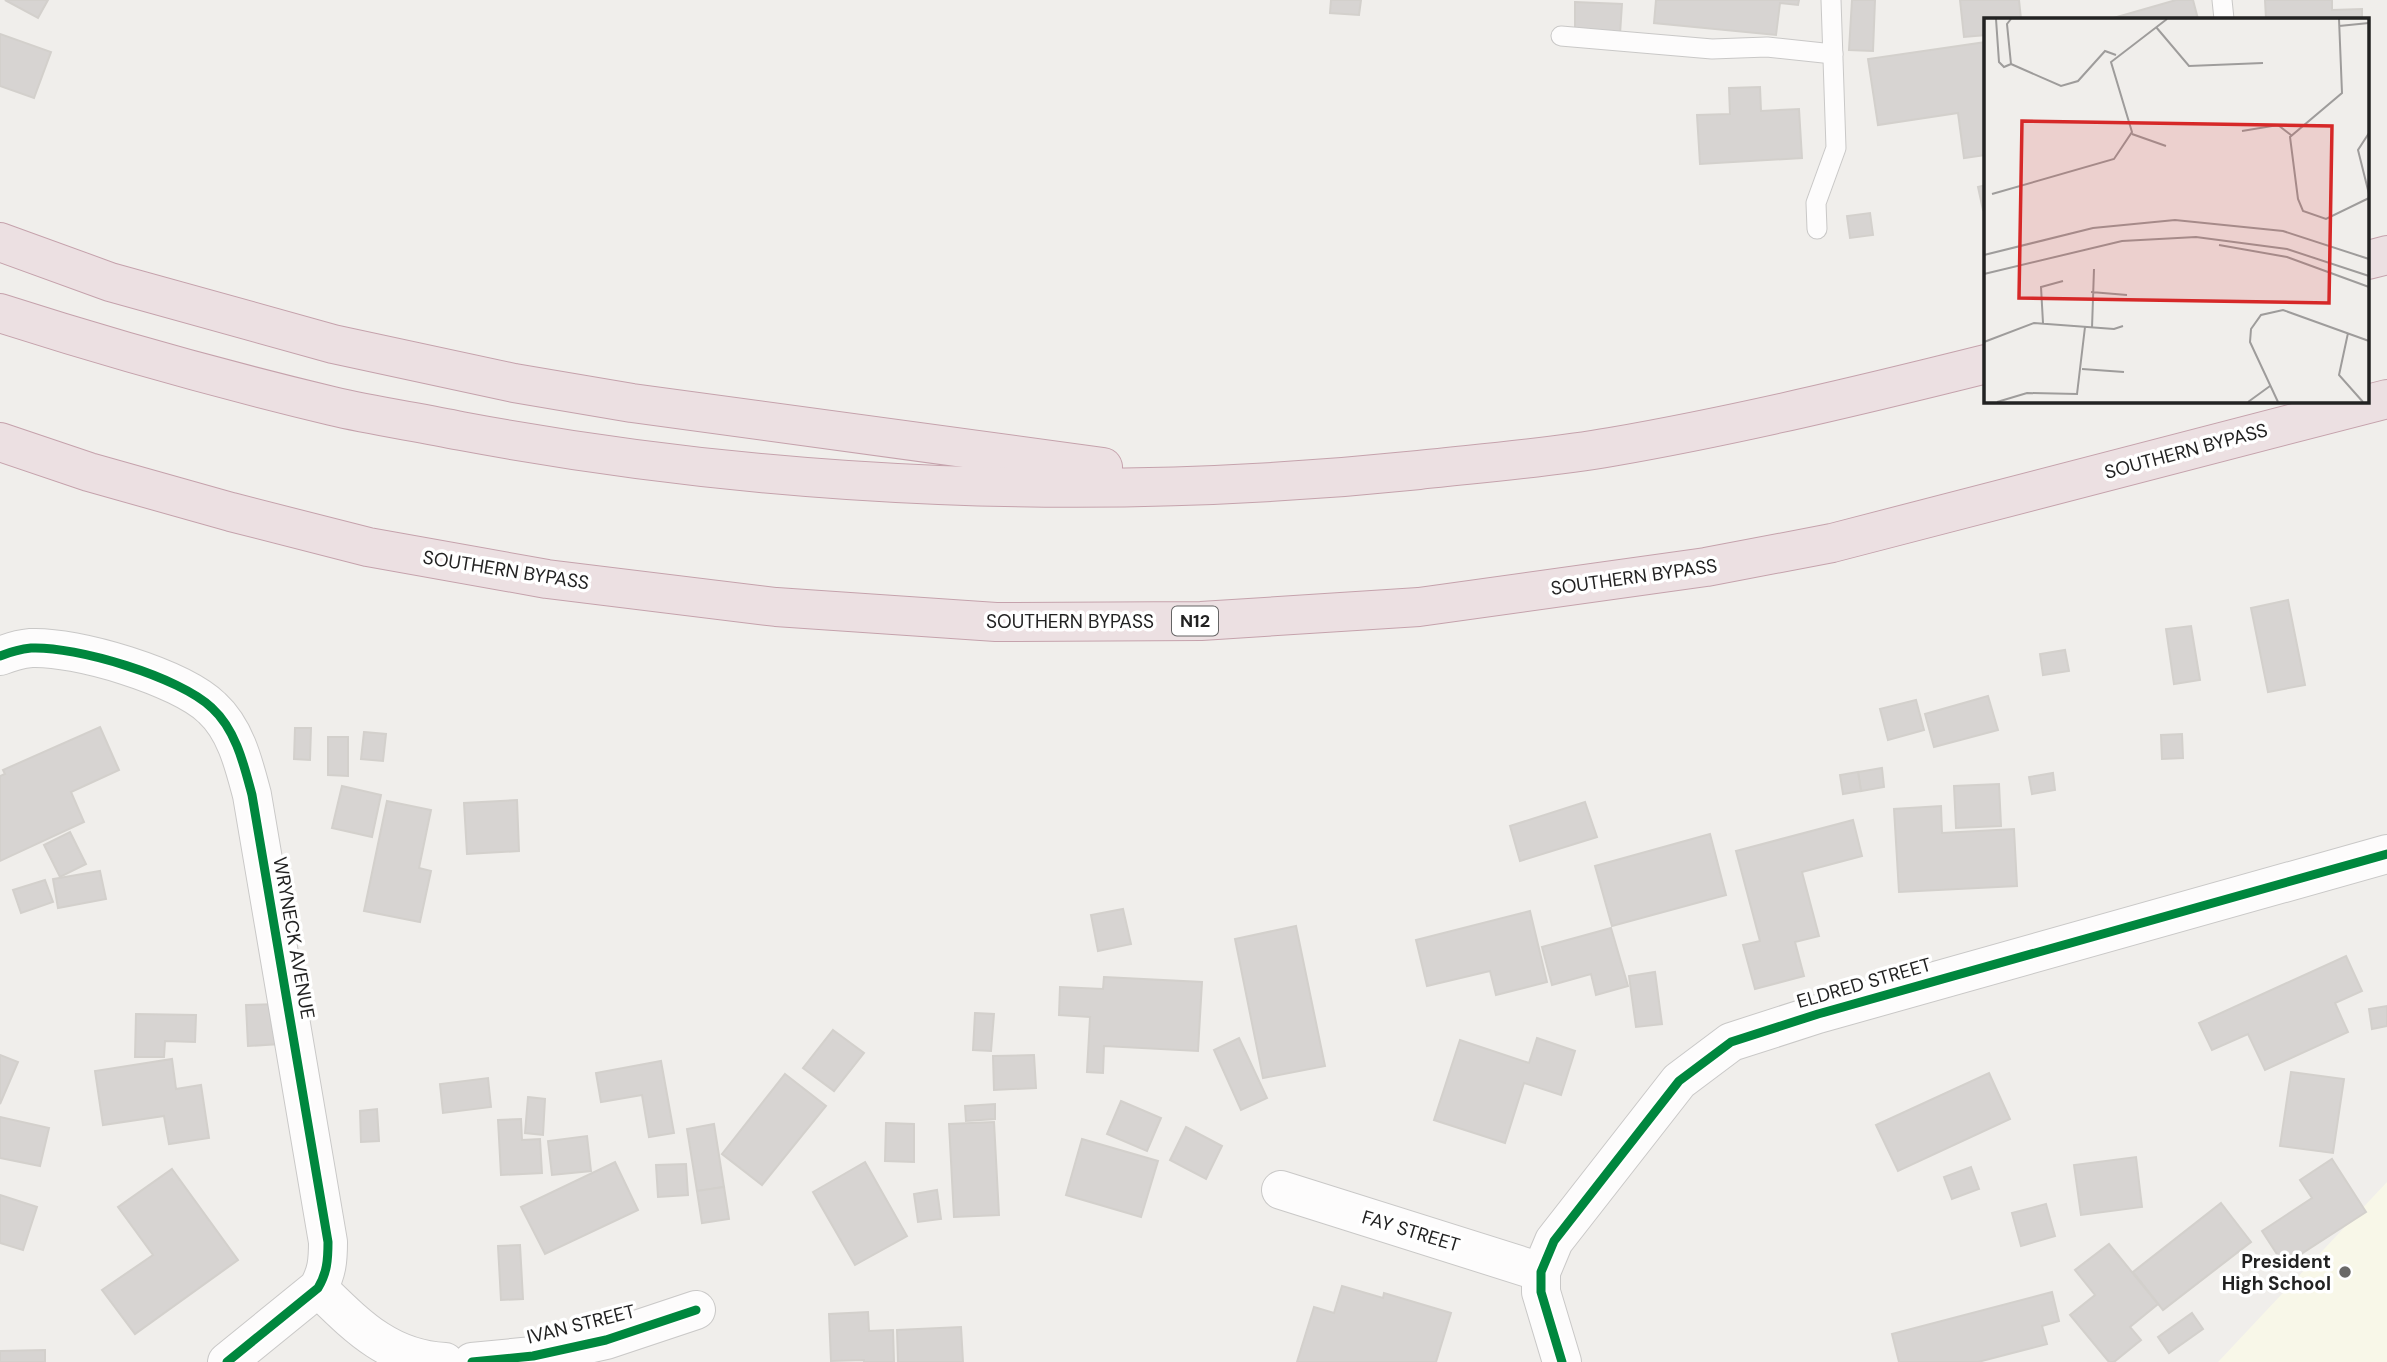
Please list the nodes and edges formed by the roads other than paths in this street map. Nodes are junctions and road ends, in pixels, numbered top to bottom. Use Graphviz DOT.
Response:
graph roads {
  1 [pos="1831,0"];
  2 [pos="2222,0"];
  3 [pos="2224,18"];
  4 [pos="1561,36"];
  5 [pos="1833,54"];
  6 [pos="1816,229"];
  7 [pos="0,242"];
  8 [pos="2387,255"];
  9 [pos="2370,259"];
  10 [pos="0,313"];
  11 [pos="1984,364"];
  12 [pos="2387,398"];
  13 [pos="0,442"];
  14 [pos="0,457"];
  15 [pos="89,472"];
  16 [pos="1236,485"];
  17 [pos="0,656"];
  18 [pos="2387,854"];
  19 [pos="1281,1190"];
  20 [pos="1541,1272"];
  21 [pos="318,1288"];
  22 [pos="696,1310"];
  23 [pos="227,1362"];
  24 [pos="445,1362"];
  25 [pos="472,1362"];
  26 [pos="1562,1362"];
  1 -- 5 [label="lane"];
  2 -- 3 [label="lane"];
  4 -- 5 [label="lane"];
  5 -- 6 [label="lane"];
  7 -- 16 [label="highway"];
  8 -- 9 [label="highway"];
  10 -- 16 [label="highway"];
  11 -- 16 [label="highway"];
  12 -- 15 [label="highway, SOUTHERN BYPASS / N12"];
  13 -- 15 [label="highway, SOUTHERN BYPASS / N12"];
  14 -- 15 [label="highway"];
  17 -- 21 [label="street, WRYNECK AVENUE"];
  18 -- 20 [label="street, ELDRED STREET"];
  19 -- 20 [label="street, FAY STREET"];
  20 -- 26 [label="street"];
  21 -- 23 [label="street"];
  21 -- 24 [label="street"];
  22 -- 25 [label="street, IVAN STREET"];
}
